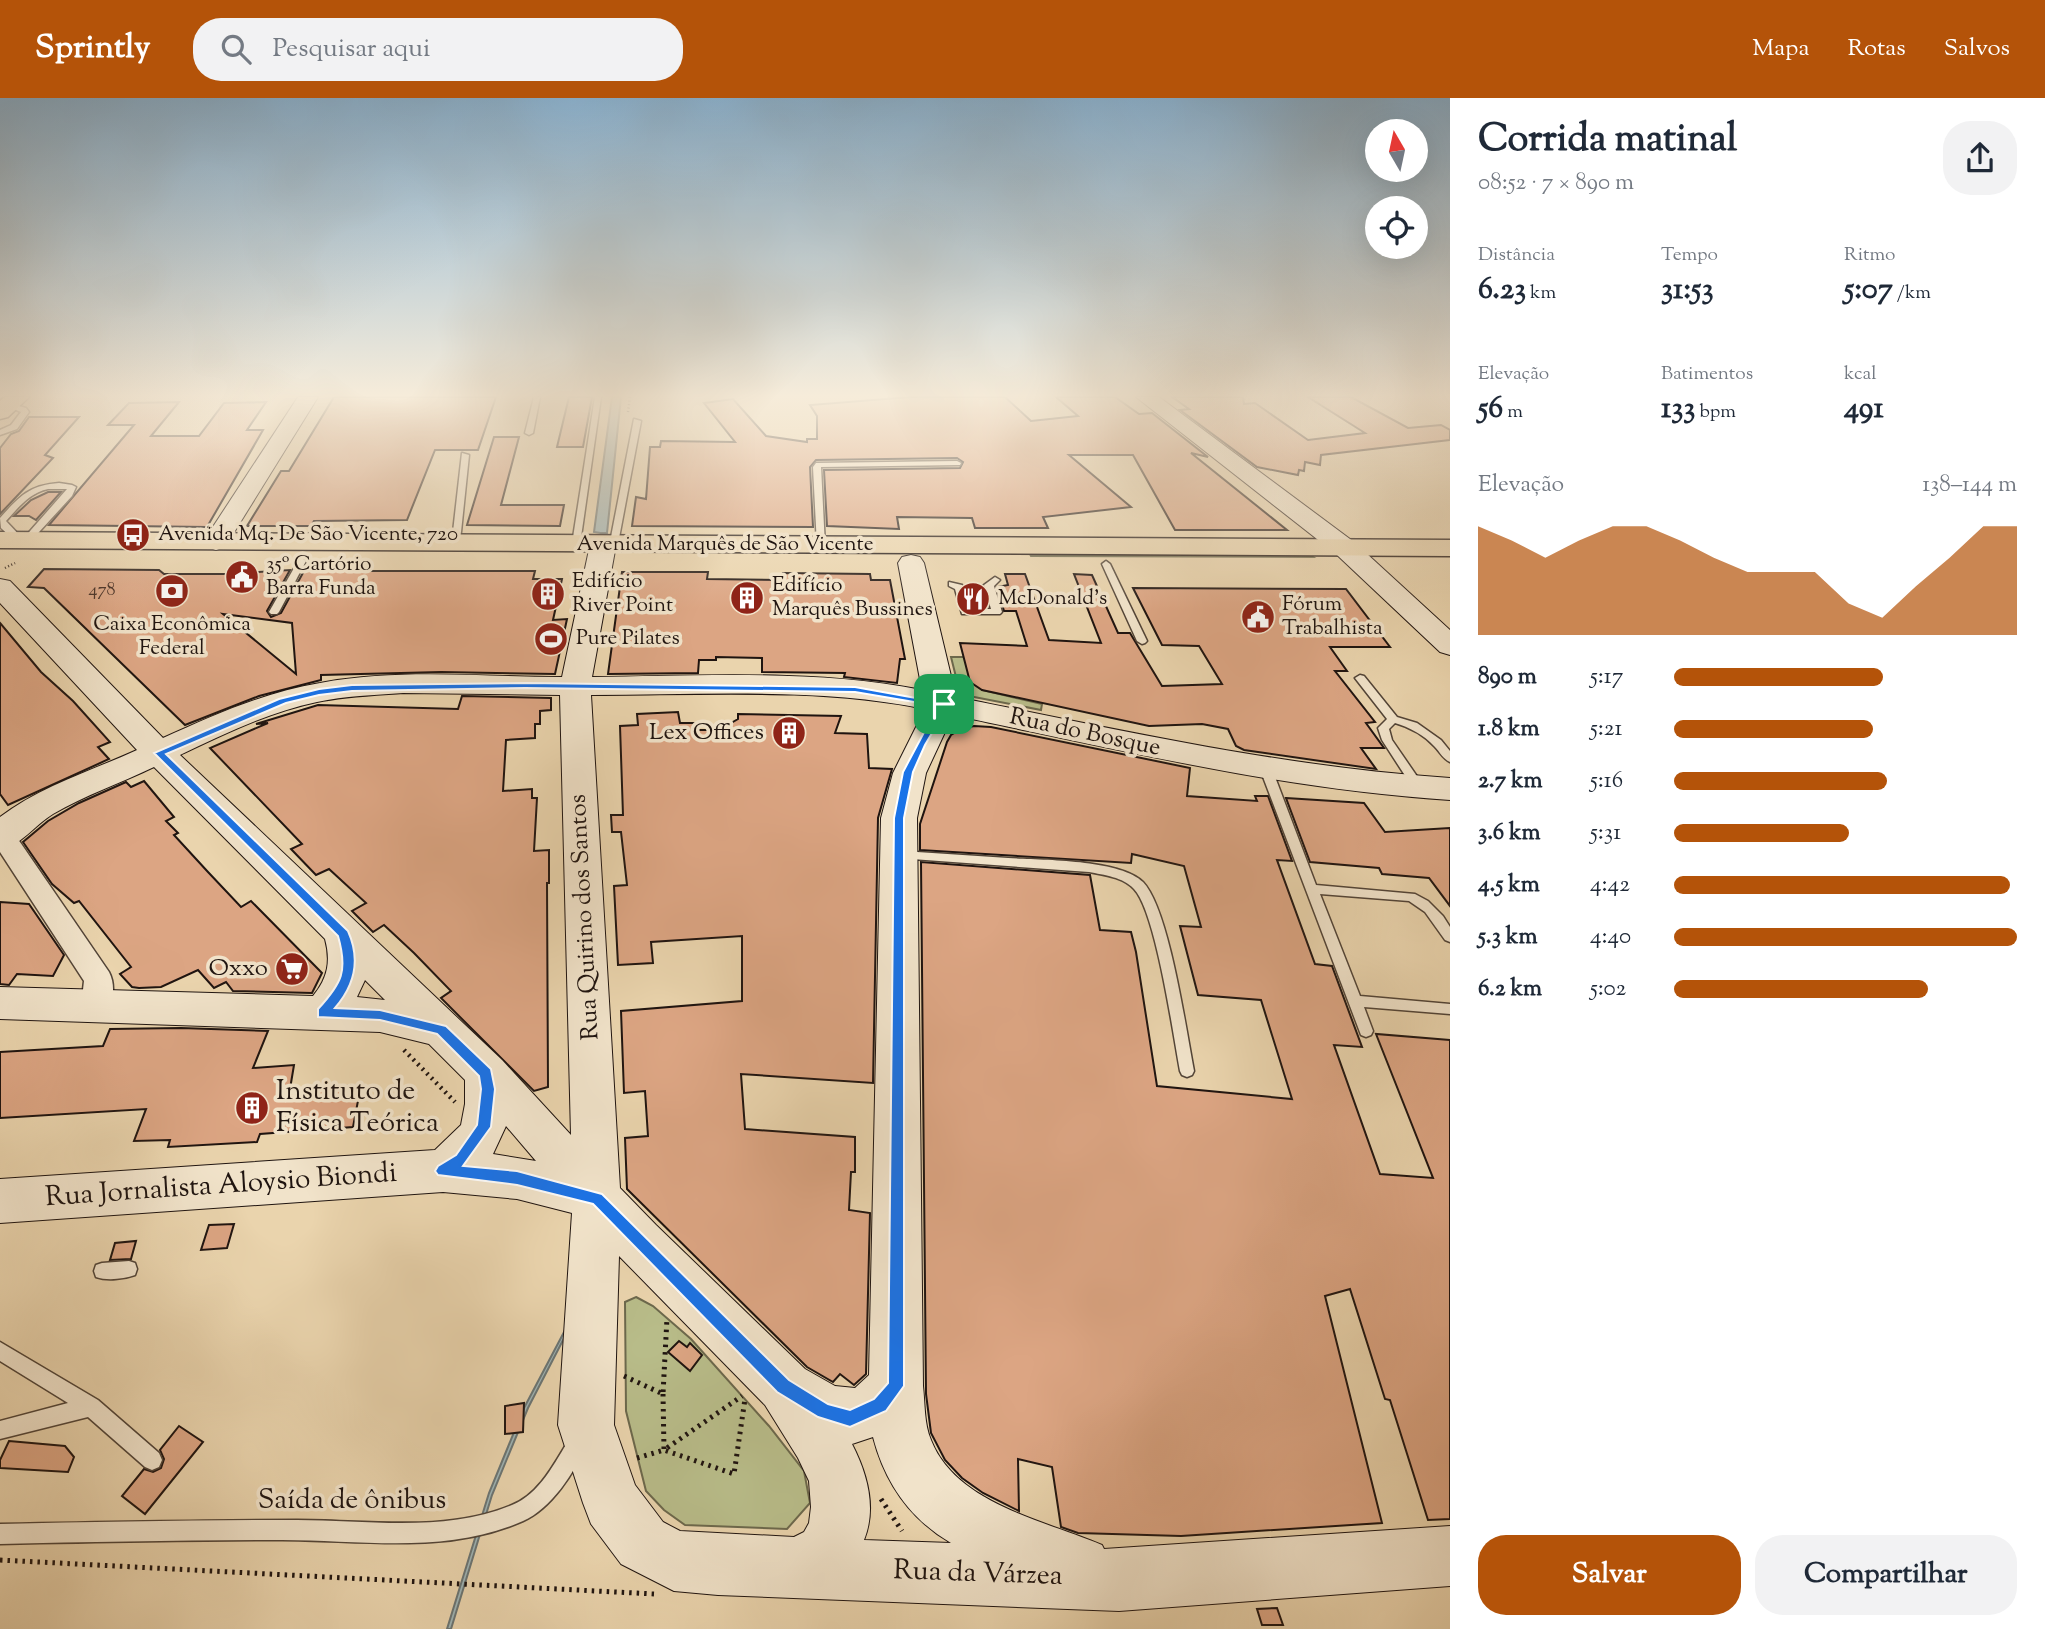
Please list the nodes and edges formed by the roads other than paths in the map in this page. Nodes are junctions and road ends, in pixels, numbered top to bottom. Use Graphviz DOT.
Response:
graph roads {
  1 [pos="263,468"];
  2 [pos="464,468"];
  3 [pos="596,468"];
  4 [pos="628,468"];
  5 [pos="817,468"];
  6 [pos="1239,468"];
  7 [pos="216,542"];
  8 [pos="453,544"];
  9 [pos="821,545"];
  10 [pos="1450,548"];
  11 [pos="593,551"];
  12 [pos="1354,556"];
  13 [pos="302,561"];
  14 [pos="911,564"];
  15 [pos="1106,564"];
  16 [pos="1450,565"];
  17 [pos="8,567"];
  18 [pos="995,580"];
  19 [pos="952,584"];
  20 [pos="274,612"];
  21 [pos="1142,641"];
  22 [pos="1450,646"];
  23 [pos="1360,678"];
  24 [pos="575,686"];
  25 [pos="944,704"];
  26 [pos="1393,719"];
  27 [pos="159,753"];
  28 [pos="1449,756"];
  29 [pos="1266,769"];
  30 [pos="1435,789"];
  31 [pos="1,835"];
  32 [pos="898,855"];
  33 [pos="1312,888"];
  34 [pos="344,934"];
  35 [pos="1450,937"];
  36 [pos="1354,1001"];
  37 [pos="0,1003"];
  38 [pos="96,1007"];
  39 [pos="1450,1009"];
  40 [pos="323,1013"];
  41 [pos="441,1030"];
  42 [pos="1366,1031"];
  43 [pos="1187,1071"];
  44 [pos="473,1090"];
  45 [pos="443,1171"];
  46 [pos="597,1198"];
  47 [pos="0,1201"];
  48 [pos="129,1269"];
  49 [pos="102,1271"];
  50 [pos="0,1351"];
  51 [pos="896,1386"];
  52 [pos="755,1391"];
  53 [pos="91,1407"];
  54 [pos="0,1430"];
  55 [pos="617,1431"];
  56 [pos="152,1460"];
  57 [pos="0,1534"];
  58 [pos="1450,1556"];
  59 [pos="801,1568"];
  60 [pos="1118,1580"];
  1 -- 7 [label="street"];
  2 -- 8 [label="lane"];
  3 -- 11 [label="lane"];
  4 -- 11 [label="lane, Rua Quirino dos Santos"];
  5 -- 9 [label="lane"];
  6 -- 12 [label="street"];
  7 -- 8 [label="main road, Avenida Marquês de São Vicente"];
  7 -- 17 [label="main road, Avenida Marquês de São Vicente"];
  8 -- 11 [label="main road, Avenida Marquês de São Vicente"];
  9 -- 11 [label="main road, Avenida Marquês de São Vicente"];
  9 -- 12 [label="main road, Avenida Marquês de São Vicente"];
  10 -- 12 [label="main road, Avenida Marquês de São Vicente"];
  11 -- 13 [label="main road, Avenida Marquês de São Vicente"];
  11 -- 14 [label="main road, Avenida Marquês de São Vicente"];
  11 -- 24 [label="street, Rua Quirino dos Santos"];
  12 -- 15 [label="main road, Avenida Marquês de São Vicente"];
  12 -- 16 [label="main road, Avenida Marquês de São Vicente"];
  12 -- 22 [label="street"];
  13 -- 17 [label="main road, Avenida Marquês de São Vicente"];
  13 -- 20 [label="lane"];
  14 -- 15 [label="main road, Avenida Marquês de São Vicente"];
  14 -- 25 [label="street"];
  15 -- 21 [label="lane"];
  17 -- 17 [label="lane"];
  17 -- 27 [label="street"];
  18 -- 19 [label="lane"];
  23 -- 26 [label="lane"];
  24 -- 25 [label="street, Rua do Bosque"];
  24 -- 27 [label="street, Rua do Bosque"];
  24 -- 46 [label="street, Rua Quirino dos Santos"];
  25 -- 29 [label="street, Rua do Bosque"];
  25 -- 32 [label="street"];
  26 -- 28 [label="lane"];
  26 -- 30 [label="lane"];
  27 -- 31 [label="street, Rua do Bosque"];
  27 -- 34 [label="street"];
  29 -- 30 [label="street, Rua do Bosque"];
  29 -- 33 [label="lane"];
  31 -- 38 [label="street"];
  32 -- 43 [label="lane"];
  32 -- 51 [label="street"];
  33 -- 35 [label="lane"];
  33 -- 36 [label="lane"];
  34 -- 40 [label="street"];
  34 -- 41 [label="street"];
  36 -- 39 [label="lane"];
  36 -- 42 [label="lane"];
  37 -- 38 [label="street"];
  38 -- 40 [label="street"];
  40 -- 41 [label="street"];
  41 -- 44 [label="street"];
  44 -- 45 [label="street"];
  44 -- 46 [label="street"];
  45 -- 46 [label="street, Rua Jornalista Aloysio Biondi"];
  45 -- 47 [label="street, Rua Jornalista Aloysio Biondi"];
  46 -- 52 [label="street"];
  46 -- 55 [label="street, Rua Quirino dos Santos"];
  48 -- 49 [label="lane"];
  50 -- 53 [label="lane"];
  51 -- 52 [label="street"];
  51 -- 60 [label="street"];
  52 -- 59 [label="street"];
  53 -- 54 [label="lane"];
  53 -- 56 [label="lane"];
  55 -- 57 [label="lane, Saída de ônibus"];
  55 -- 59 [label="street, Rua da Várzea"];
  58 -- 60 [label="street, Rua da Várzea"];
  59 -- 60 [label="street, Rua da Várzea"];
}
